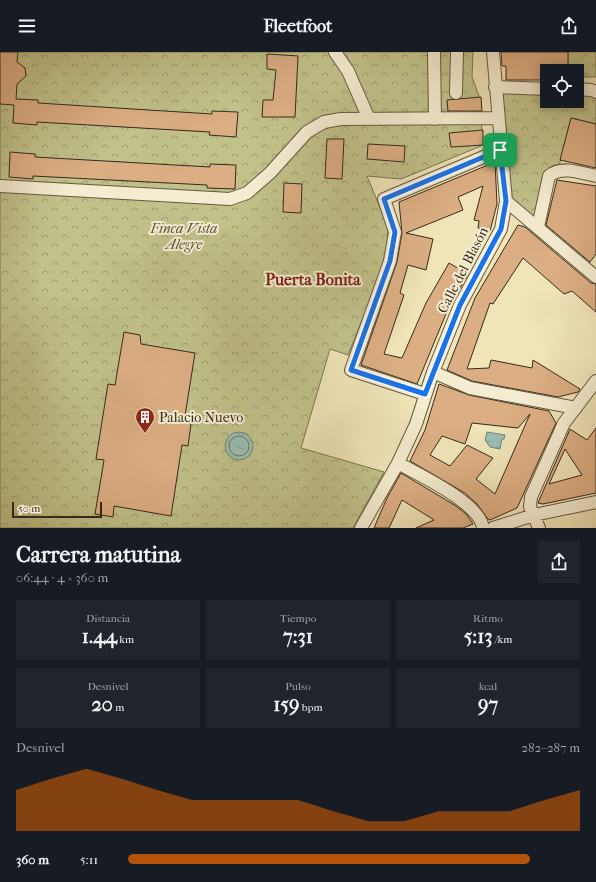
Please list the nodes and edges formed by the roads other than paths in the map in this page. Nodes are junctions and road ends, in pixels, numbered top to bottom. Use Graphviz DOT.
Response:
graph roads {
  1 [pos="335,52"];
  2 [pos="434,52"];
  3 [pos="457,52"];
  4 [pos="493,52"];
  5 [pos="495,88"];
  6 [pos="540,89"];
  7 [pos="584,90"];
  8 [pos="596,92"];
  9 [pos="456,93"];
  10 [pos="498,118"];
  11 [pos="369,119"];
  12 [pos="435,119"];
  13 [pos="500,150"];
  14 [pos="596,176"];
  15 [pos="0,186"];
  16 [pos="506,201"];
  17 [pos="538,227"];
  18 [pos="596,277"];
  19 [pos="432,372"];
  20 [pos="596,381"];
  21 [pos="425,394"];
  22 [pos="576,408"];
  23 [pos="398,463"];
  24 [pos="596,502"];
  25 [pos="534,515"];
  26 [pos="361,528"];
  27 [pos="483,528"];
  28 [pos="493,528"];
  29 [pos="538,528"];
  1 -- 11 [label="street"];
  2 -- 12 [label="street"];
  3 -- 9 [label="street"];
  4 -- 5 [label="street, Calle del Blasón"];
  5 -- 6 [label="street"];
  5 -- 10 [label="street, Calle del Blasón"];
  7 -- 8 [label="street"];
  10 -- 12 [label="street"];
  10 -- 13 [label="street, Calle del Blasón"];
  11 -- 12 [label="street"];
  11 -- 15 [label="street"];
  13 -- 16 [label="street, Calle del Blasón"];
  13 -- 21 [label="street"];
  14 -- 17 [label="street"];
  16 -- 17 [label="street"];
  16 -- 19 [label="street, Calle del Blasón"];
  17 -- 18 [label="street"];
  19 -- 21 [label="street, Calle del Blasón"];
  19 -- 22 [label="street"];
  20 -- 22 [label="street"];
  21 -- 23 [label="street, Calle del Blasón"];
  22 -- 25 [label="street"];
  23 -- 26 [label="street, Calle del Blasón"];
  23 -- 27 [label="street"];
  24 -- 25 [label="street"];
  25 -- 28 [label="street"];
  25 -- 29 [label="street"];
}
